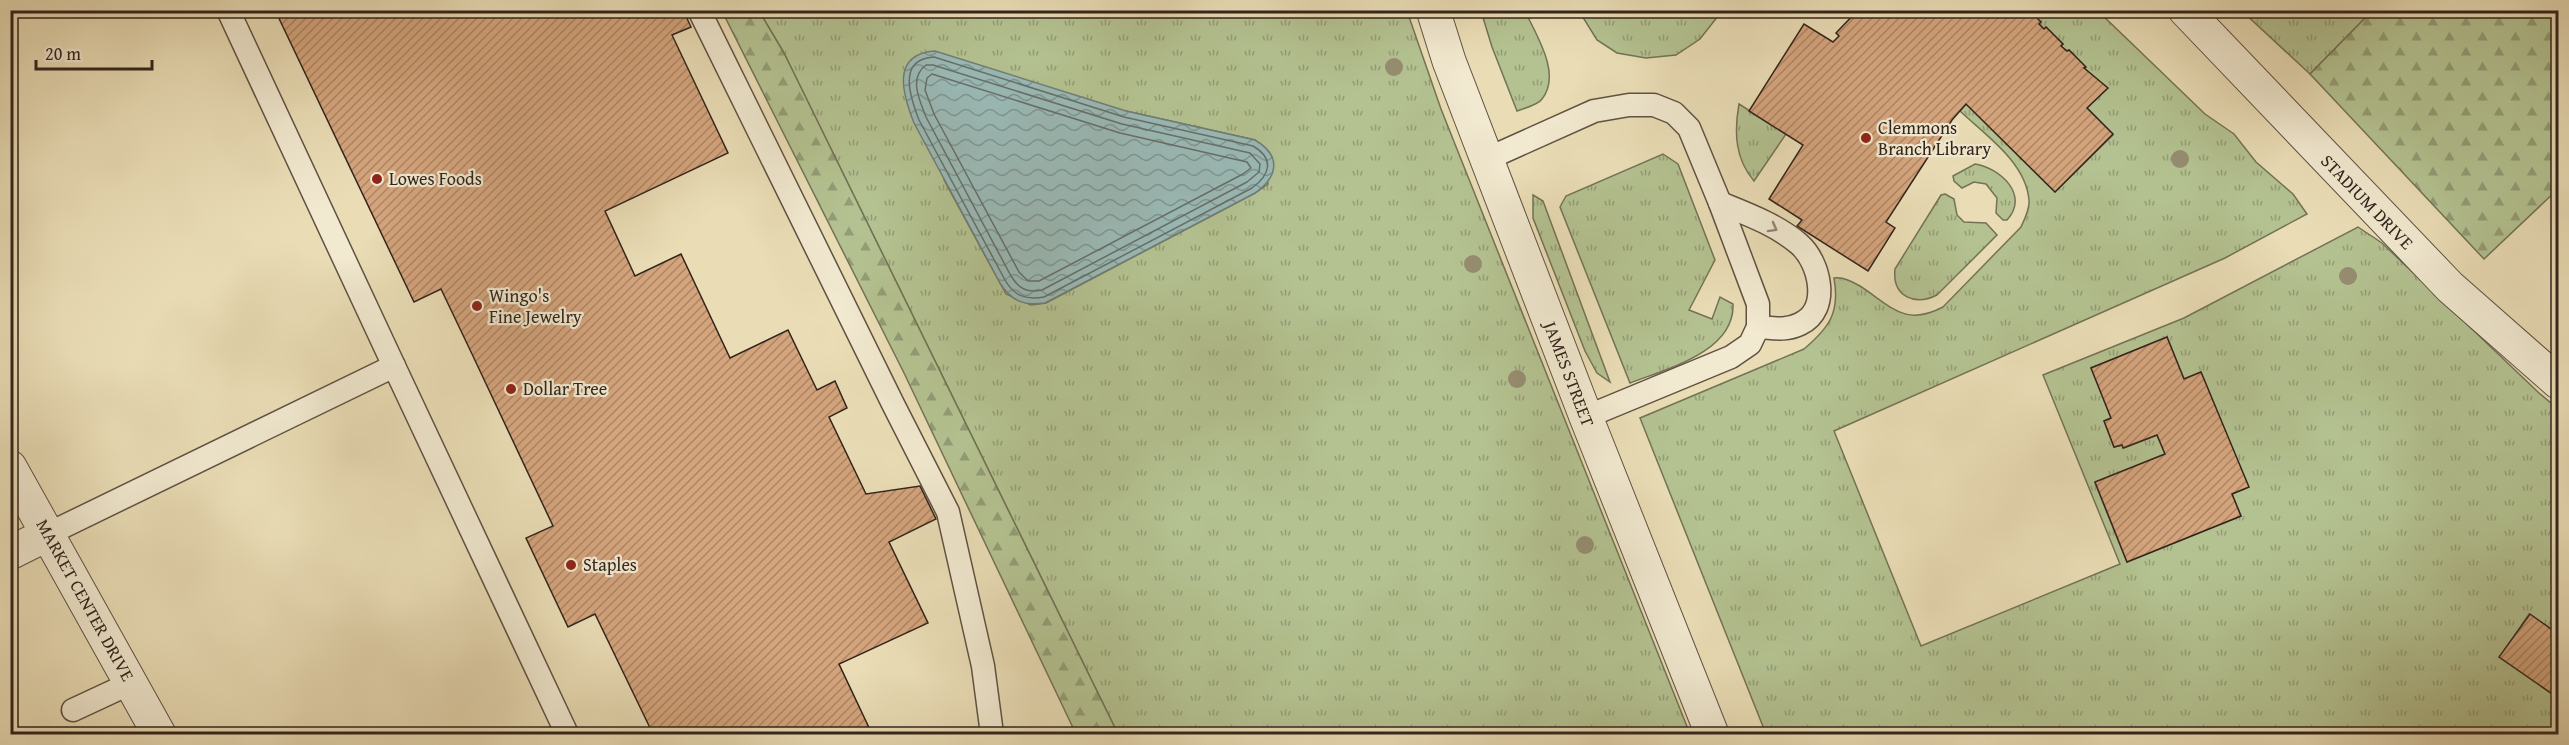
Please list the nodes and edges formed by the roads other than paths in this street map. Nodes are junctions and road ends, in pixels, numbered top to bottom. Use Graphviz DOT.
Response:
graph roads {
  1 [pos="228,10"];
  2 [pos="699,10"];
  3 [pos="1433,10"];
  4 [pos="2185,10"];
  5 [pos="1487,159"];
  6 [pos="1720,202"];
  7 [pos="1758,327"];
  8 [pos="394,366"];
  9 [pos="2559,382"];
  10 [pos="1586,417"];
  11 [pos="10,466"];
  12 [pos="48,534"];
  13 [pos="10,553"];
  14 [pos="131,683"];
  15 [pos="73,710"];
  16 [pos="159,735"];
  17 [pos="567,735"];
  18 [pos="992,735"];
  19 [pos="1712,735"];
  1 -- 8 [label="lane"];
  2 -- 18 [label="lane"];
  3 -- 5 [label="street, JAMES STREET"];
  4 -- 9 [label="street, STADIUM DRIVE"];
  5 -- 6 [label="lane"];
  5 -- 10 [label="street, JAMES STREET"];
  6 -- 7 [label="lane"];
  6 -- 7 [label="lane, one-way"];
  7 -- 10 [label="lane"];
  8 -- 12 [label="lane"];
  8 -- 17 [label="lane"];
  10 -- 19 [label="street, JAMES STREET"];
  11 -- 12 [label="street, MARKET CENTER DRIVE"];
  12 -- 13 [label="street"];
  12 -- 14 [label="street, MARKET CENTER DRIVE"];
  14 -- 15 [label="lane"];
  14 -- 16 [label="street, MARKET CENTER DRIVE"];
}
